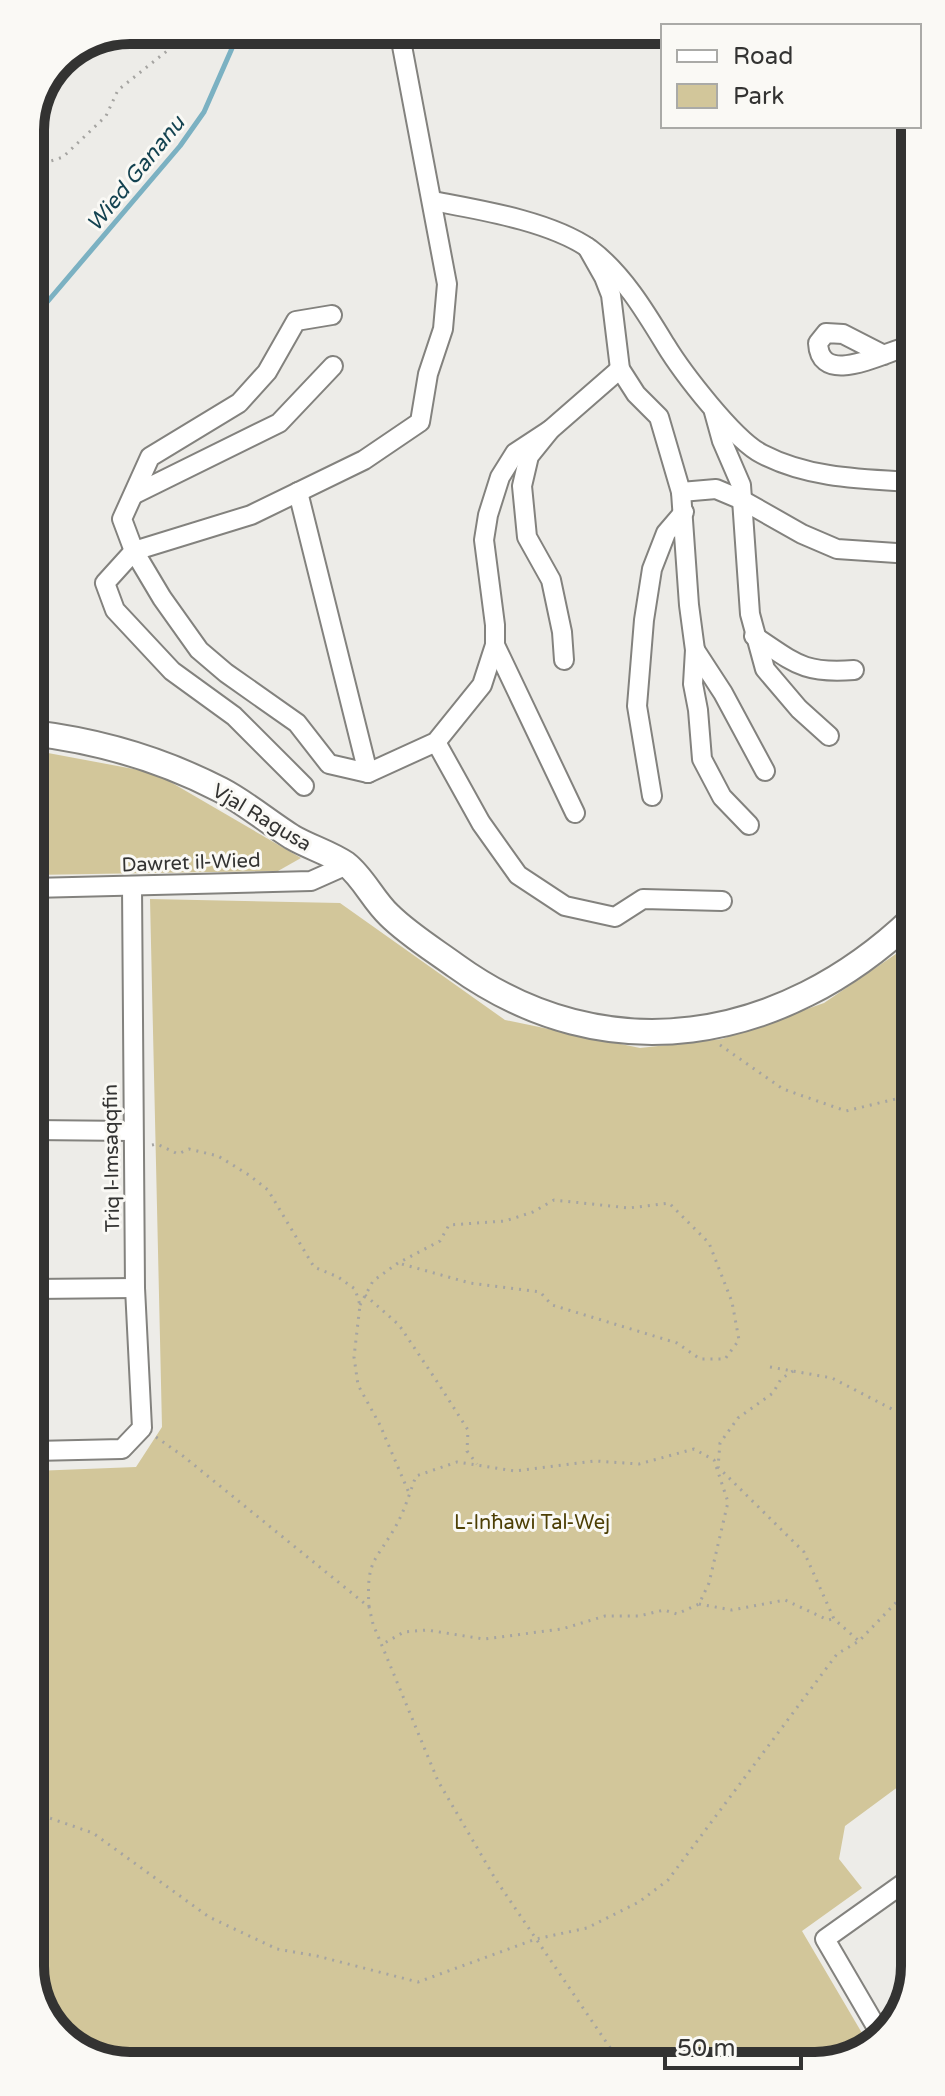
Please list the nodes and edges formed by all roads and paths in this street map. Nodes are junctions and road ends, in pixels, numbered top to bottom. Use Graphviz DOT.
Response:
graph roads {
  1 [pos="176,44"];
  2 [pos="402,44"];
  3 [pos="44,163"];
  4 [pos="433,201"];
  5 [pos="587,247"];
  6 [pos="332,315"];
  7 [pos="901,349"];
  8 [pos="884,355"];
  9 [pos="333,366"];
  10 [pos="620,369"];
  11 [pos="713,409"];
  12 [pos="550,430"];
  13 [pos="901,481"];
  14 [pos="298,492"];
  15 [pos="681,492"];
  16 [pos="135,494"];
  17 [pos="742,500"];
  18 [pos="684,512"];
  19 [pos="134,551"];
  20 [pos="901,553"];
  21 [pos="754,636"];
  22 [pos="495,645"];
  23 [pos="695,650"];
  24 [pos="564,660"];
  25 [pos="854,670"];
  26 [pos="44,735"];
  27 [pos="829,736"];
  28 [pos="436,742"];
  29 [pos="765,771"];
  30 [pos="368,773"];
  31 [pos="304,786"];
  32 [pos="652,796"];
  33 [pos="575,813"];
  34 [pos="749,825"];
  35 [pos="347,865"];
  36 [pos="132,886"];
  37 [pos="44,888"];
  38 [pos="722,901"];
  39 [pos="901,918"];
  40 [pos="713,1041"];
  41 [pos="901,1098"];
  42 [pos="44,1131"];
  43 [pos="132,1139"];
  44 [pos="398,1263"];
  45 [pos="135,1288"];
  46 [pos="44,1289"];
  47 [pos="365,1295"];
  48 [pos="360,1305"];
  49 [pos="770,1367"];
  50 [pos="793,1371"];
  51 [pos="901,1414"];
  52 [pos="142,1428"];
  53 [pos="44,1451"];
  54 [pos="479,1466"];
  55 [pos="409,1493"];
  56 [pos="901,1597"];
  57 [pos="699,1604"];
  58 [pos="369,1607"];
  59 [pos="834,1619"];
  60 [pos="859,1641"];
  61 [pos="381,1645"];
  62 [pos="44,1816"];
  63 [pos="901,1885"];
  64 [pos="536,1939"];
  65 [pos="876,2026"];
  66 [pos="613,2052"];
  1 -- 3 [label="path"];
  2 -- 4 [label="street"];
  4 -- 5 [label="street"];
  4 -- 14 [label="street"];
  5 -- 10 [label="street"];
  5 -- 11 [label="street"];
  6 -- 16 [label="street"];
  7 -- 8 [label="street"];
  9 -- 16 [label="street"];
  10 -- 12 [label="street"];
  10 -- 15 [label="street"];
  11 -- 13 [label="street"];
  11 -- 17 [label="street"];
  12 -- 22 [label="street"];
  12 -- 24 [label="street"];
  14 -- 19 [label="street"];
  14 -- 30 [label="street"];
  15 -- 17 [label="street"];
  15 -- 18 [label="street"];
  16 -- 19 [label="street"];
  17 -- 20 [label="street"];
  17 -- 21 [label="street"];
  18 -- 23 [label="street"];
  18 -- 32 [label="street"];
  19 -- 30 [label="street"];
  19 -- 31 [label="street"];
  21 -- 25 [label="street"];
  21 -- 27 [label="street"];
  22 -- 28 [label="street"];
  22 -- 33 [label="street"];
  23 -- 29 [label="street"];
  23 -- 34 [label="street"];
  26 -- 35 [label="main road, Vjal Ragusa"];
  28 -- 30 [label="street"];
  28 -- 38 [label="street"];
  35 -- 36 [label="street, Dawret il-Wied"];
  35 -- 39 [label="main road, Vjal Ragusa"];
  36 -- 37 [label="street, Dawret il-Wied"];
  36 -- 43 [label="street, Triq l-Imsaqqfin"];
  40 -- 41 [label="path"];
  42 -- 43 [label="street"];
  43 -- 45 [label="street, Triq l-Imsaqqfin"];
  43 -- 48 [label="path"];
  44 -- 44 [label="path"];
  44 -- 47 [label="path"];
  45 -- 46 [label="street"];
  45 -- 52 [label="street, Triq l-Imsaqqfin"];
  47 -- 48 [label="path"];
  47 -- 54 [label="path"];
  48 -- 55 [label="path"];
  49 -- 50 [label="path"];
  50 -- 51 [label="path"];
  50 -- 59 [label="path"];
  52 -- 53 [label="street"];
  52 -- 58 [label="path"];
  54 -- 55 [label="path"];
  54 -- 57 [label="path"];
  55 -- 58 [label="path"];
  56 -- 60 [label="path"];
  57 -- 59 [label="path"];
  57 -- 61 [label="path"];
  58 -- 61 [label="path"];
  59 -- 60 [label="path"];
  60 -- 64 [label="path"];
  61 -- 64 [label="path"];
  62 -- 64 [label="path"];
  63 -- 65 [label="street"];
  64 -- 66 [label="path"];
}
